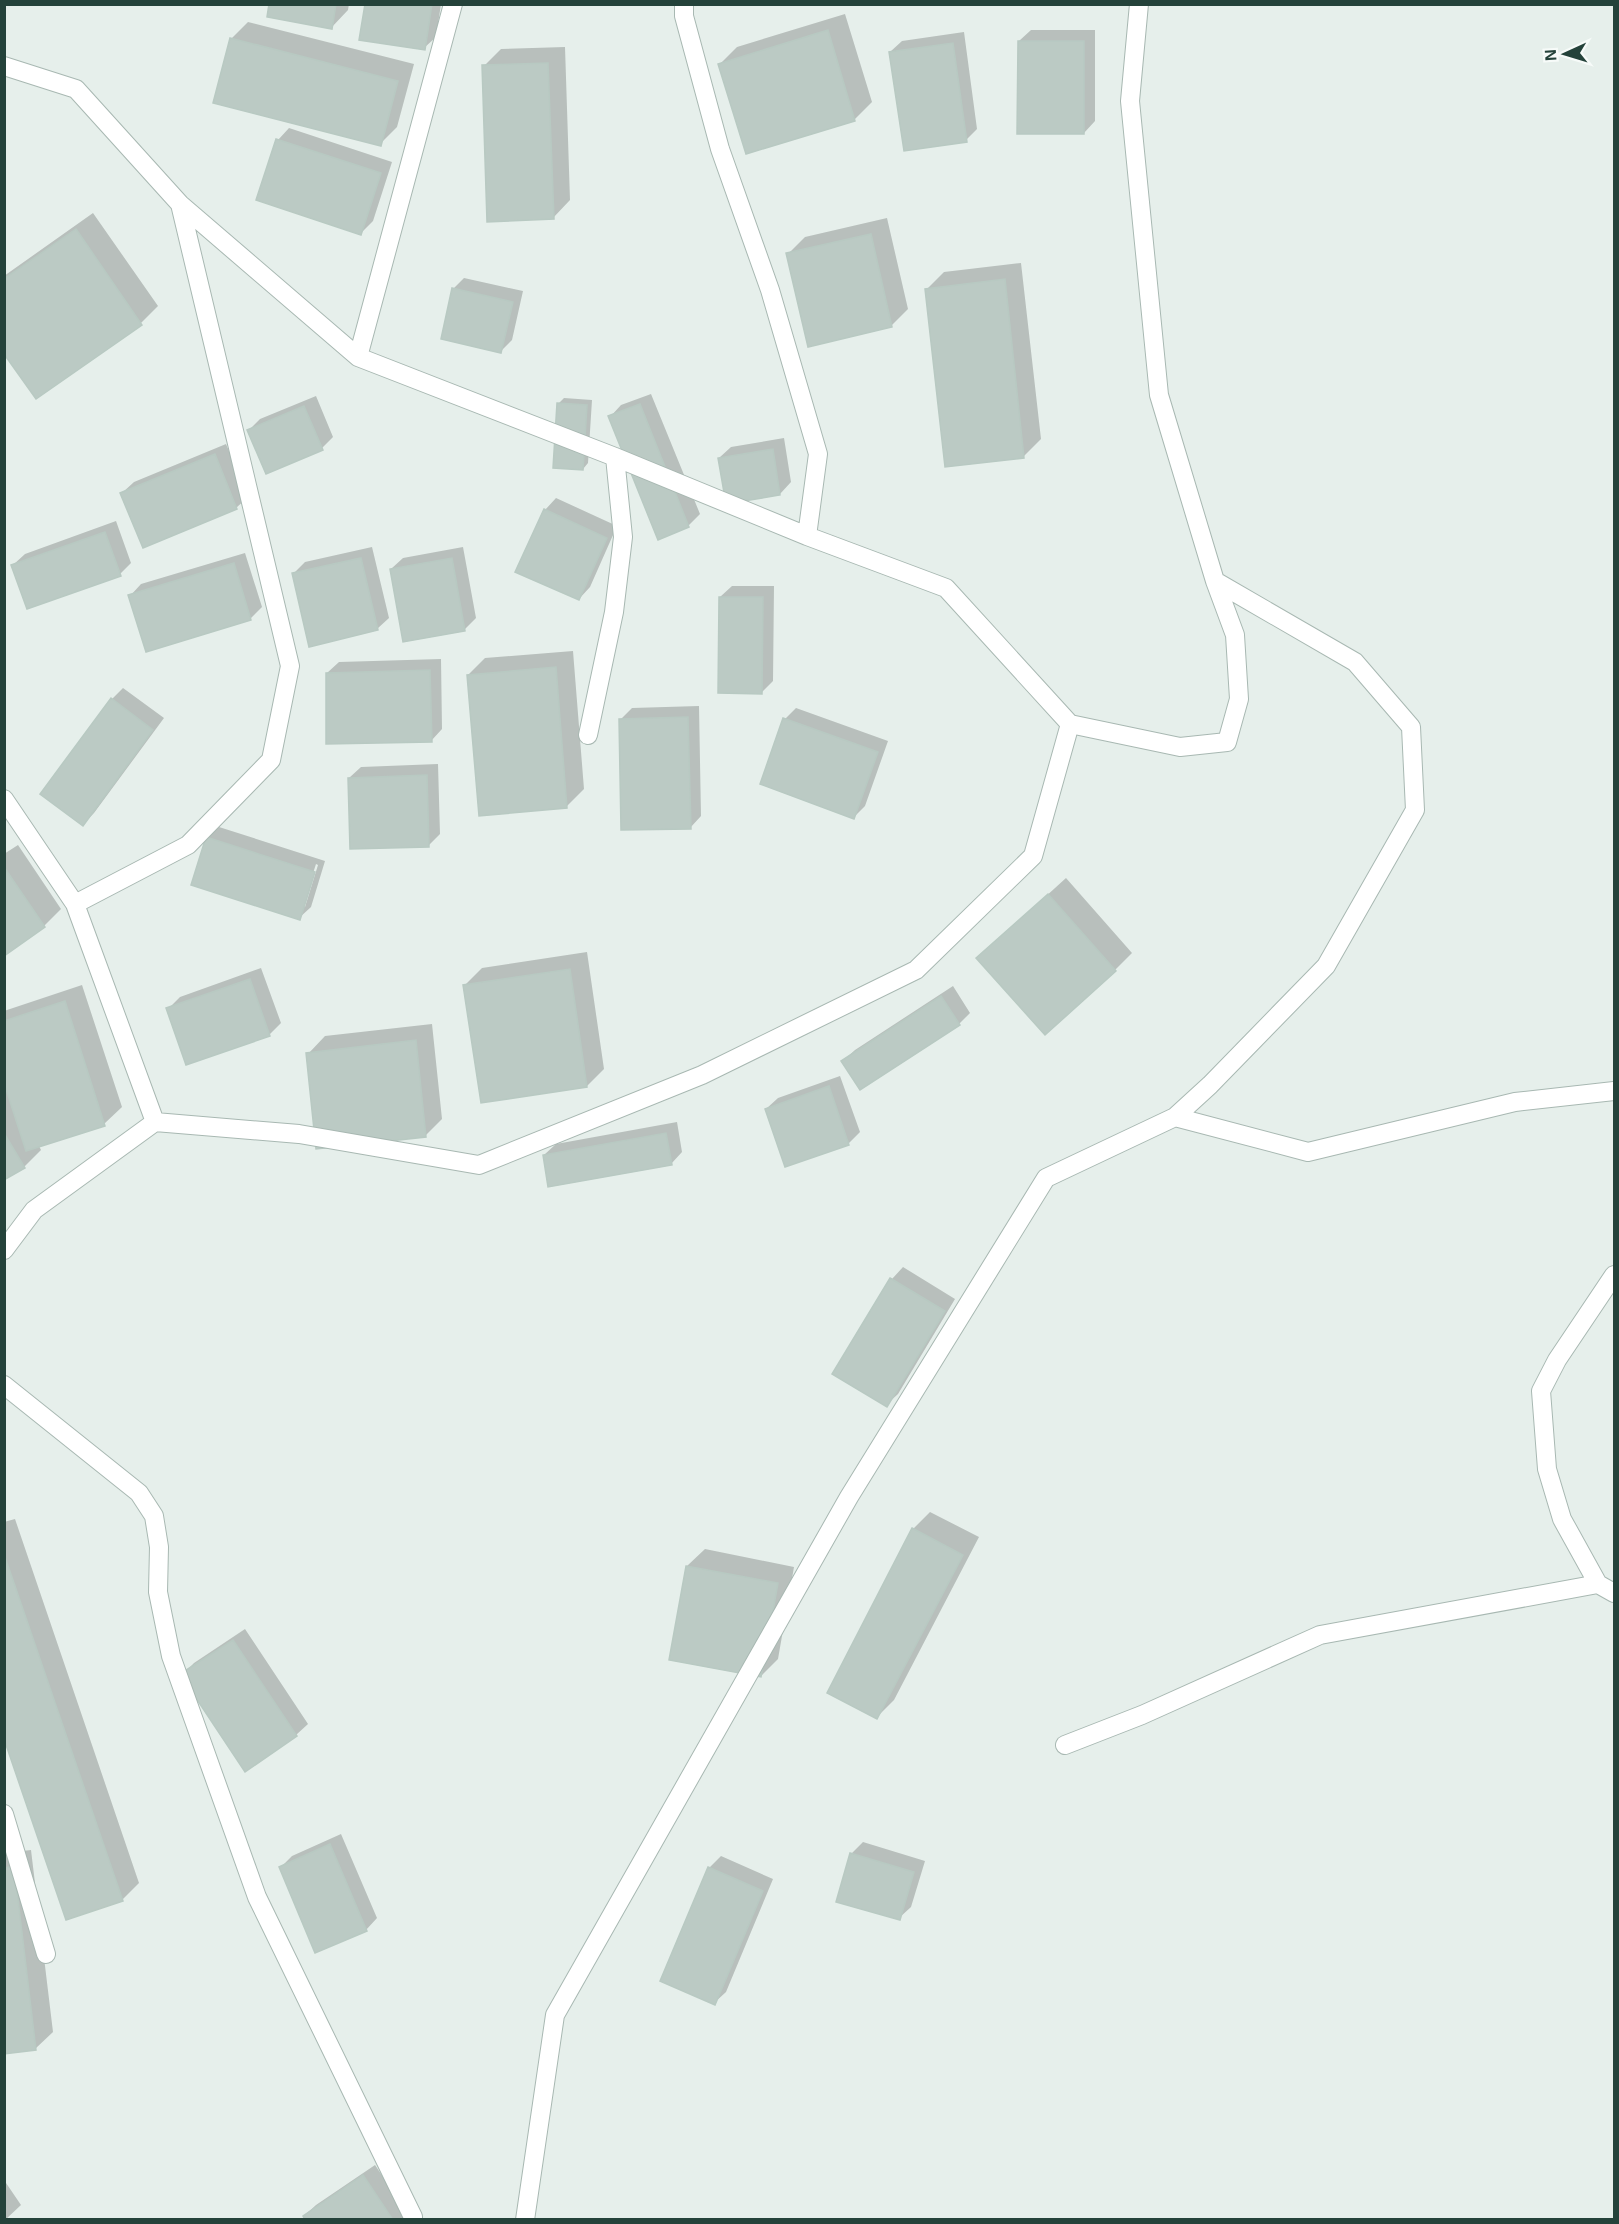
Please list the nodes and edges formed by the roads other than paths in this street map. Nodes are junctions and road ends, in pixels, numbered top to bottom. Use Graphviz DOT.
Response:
graph roads {
  1 [pos="453,4"];
  2 [pos="684,4"];
  3 [pos="1139,4"];
  4 [pos="4,66"];
  5 [pos="180,204"];
  6 [pos="358,357"];
  7 [pos="615,457"];
  8 [pos="807,536"];
  9 [pos="1215,582"];
  10 [pos="1070,724"];
  11 [pos="588,735"];
  12 [pos="4,799"];
  13 [pos="75,904"];
  14 [pos="1614,1091"];
  15 [pos="1175,1117"];
  16 [pos="154,1122"];
  17 [pos="4,1250"];
  18 [pos="1614,1275"];
  19 [pos="4,1385"];
  20 [pos="1598,1584"];
  21 [pos="1614,1593"];
  22 [pos="1065,1745"];
  23 [pos="4,1814"];
  24 [pos="8,1835"];
  25 [pos="46,1954"];
  26 [pos="413,2217"];
  27 [pos="525,2220"];
  1 -- 6 [label="street"];
  2 -- 8 [label="street"];
  3 -- 9 [label="street"];
  4 -- 5 [label="street"];
  5 -- 6 [label="street"];
  5 -- 13 [label="street"];
  6 -- 7 [label="street"];
  7 -- 8 [label="street"];
  7 -- 11 [label="street"];
  8 -- 10 [label="street"];
  9 -- 10 [label="street"];
  9 -- 15 [label="street"];
  10 -- 16 [label="street"];
  12 -- 13 [label="street"];
  13 -- 16 [label="street"];
  14 -- 15 [label="street"];
  15 -- 27 [label="street"];
  16 -- 17 [label="street"];
  18 -- 20 [label="street"];
  19 -- 26 [label="street"];
  20 -- 21 [label="street"];
  20 -- 22 [label="street"];
  23 -- 24 [label="street"];
  24 -- 25 [label="street"];
}
